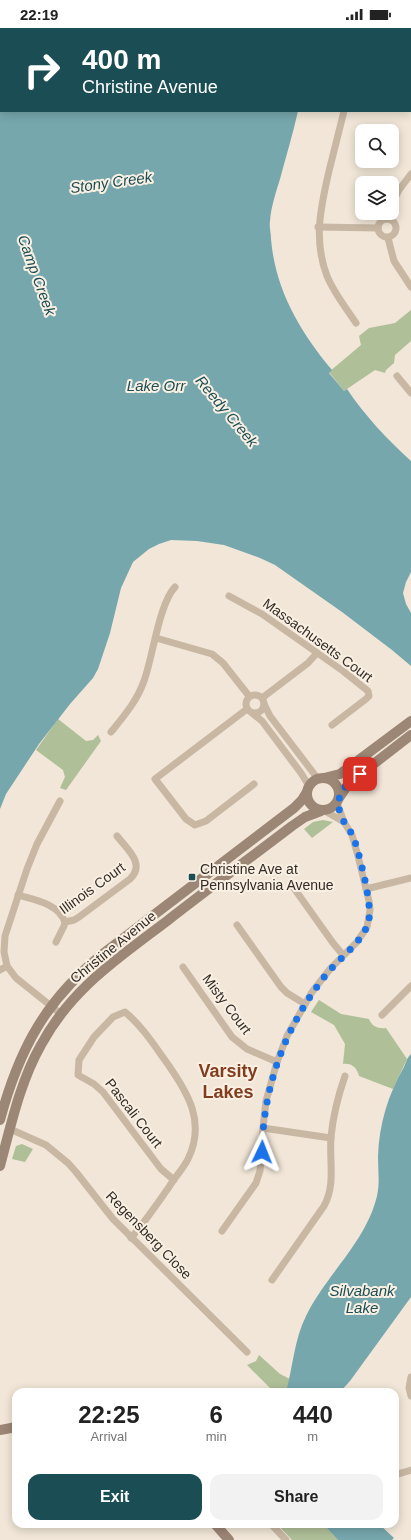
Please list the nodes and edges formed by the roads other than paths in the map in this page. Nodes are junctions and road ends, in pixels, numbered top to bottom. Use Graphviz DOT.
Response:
graph roads {
  1 [pos="344,112"];
  2 [pos="411,174"];
  3 [pos="399,190"];
  4 [pos="382,220"];
  5 [pos="391,220"];
  6 [pos="318,227"];
  7 [pos="378,228"];
  8 [pos="388,238"];
  9 [pos="411,287"];
  10 [pos="356,323"];
  11 [pos="397,376"];
  12 [pos="411,393"];
  13 [pos="175,587"];
  14 [pos="229,596"];
  15 [pos="156,638"];
  16 [pos="317,653"];
  17 [pos="249,696"];
  18 [pos="263,701"];
  19 [pos="250,711"];
  20 [pos="411,721"];
  21 [pos="332,725"];
  22 [pos="111,732"];
  23 [pos="411,735"];
  24 [pos="321,778"];
  25 [pos="254,784"];
  26 [pos="308,789"];
  27 [pos="60,801"];
  28 [pos="338,801"];
  29 [pos="323,811"];
  30 [pos="344,822"];
  31 [pos="117,836"];
  32 [pos="411,878"];
  33 [pos="291,884"];
  34 [pos="366,889"];
  35 [pos="18,895"];
  36 [pos="65,922"];
  37 [pos="237,925"];
  38 [pos="56,942"];
  39 [pos="344,955"];
  40 [pos="7,966"];
  41 [pos="183,967"];
  42 [pos="0,970"];
  43 [pos="411,986"];
  44 [pos="305,1004"];
  45 [pos="51,1006"];
  46 [pos="61,1014"];
  47 [pos="382,1015"];
  48 [pos="277,1062"];
  49 [pos="345,1076"];
  50 [pos="0,1120"];
  51 [pos="0,1125"];
  52 [pos="263,1128"];
  53 [pos="10,1129"];
  54 [pos="331,1138"];
  55 [pos="0,1166"];
  56 [pos="174,1180"];
  57 [pos="222,1231"];
  58 [pos="131,1238"];
  59 [pos="272,1280"];
  60 [pos="247,1352"];
  61 [pos="411,1377"];
  62 [pos="411,1396"];
  63 [pos="12,1428"];
  64 [pos="0,1430"];
  65 [pos="411,1470"];
  66 [pos="399,1474"];
  67 [pos="219,1528"];
  68 [pos="275,1528"];
  69 [pos="230,1540"];
  70 [pos="286,1540"];
  1 -- 6 [label="street"];
  2 -- 3 [label="street"];
  4 -- 7 [label="street"];
  5 -- 8 [label="street"];
  6 -- 7 [label="street"];
  6 -- 10 [label="street"];
  7 -- 8 [label="street"];
  8 -- 9 [label="street"];
  11 -- 12 [label="street"];
  13 -- 15 [label="street"];
  14 -- 16 [label="street, Massachusetts Court"];
  15 -- 17 [label="street"];
  15 -- 22 [label="street"];
  16 -- 18 [label="street"];
  16 -- 21 [label="street, Massachusetts Court"];
  17 -- 18 [label="street"];
  17 -- 19 [label="street"];
  18 -- 19 [label="street"];
  18 -- 24 [label="street"];
  19 -- 25 [label="street"];
  19 -- 26 [label="street"];
  20 -- 24 [label="main road"];
  23 -- 28 [label="main road"];
  24 -- 26 [label="main road"];
  24 -- 28 [label="main road"];
  26 -- 29 [label="main road"];
  26 -- 45 [label="main road, Christine Avenue"];
  27 -- 35 [label="street"];
  28 -- 29 [label="main road"];
  28 -- 30 [label="street"];
  29 -- 30 [label="street"];
  29 -- 46 [label="main road, Christine Avenue"];
  30 -- 34 [label="street"];
  31 -- 36 [label="street, Illinois Court"];
  32 -- 34 [label="street"];
  33 -- 39 [label="street"];
  34 -- 39 [label="street"];
  35 -- 36 [label="street"];
  35 -- 40 [label="street"];
  36 -- 38 [label="street, Illinois Court"];
  37 -- 44 [label="street"];
  39 -- 44 [label="street"];
  40 -- 42 [label="street"];
  40 -- 45 [label="street"];
  41 -- 48 [label="street, Misty Court"];
  43 -- 47 [label="street"];
  44 -- 48 [label="street"];
  45 -- 46 [label="street"];
  45 -- 50 [label="main road, Christine Avenue"];
  46 -- 53 [label="main road, Christine Avenue"];
  48 -- 52 [label="street"];
  49 -- 54 [label="street"];
  51 -- 53 [label="main road"];
  52 -- 54 [label="street"];
  52 -- 57 [label="street"];
  53 -- 55 [label="main road, Christine Avenue"];
  53 -- 58 [label="street, Regensberg Close"];
  54 -- 59 [label="street"];
  56 -- 56 [label="street, Pascali Court"];
  56 -- 58 [label="street"];
  58 -- 60 [label="street, Regensberg Close"];
  61 -- 62 [label="street"];
  63 -- 64 [label="main road"];
  65 -- 66 [label="street"];
  67 -- 69 [label="main road"];
  68 -- 70 [label="street"];
}
